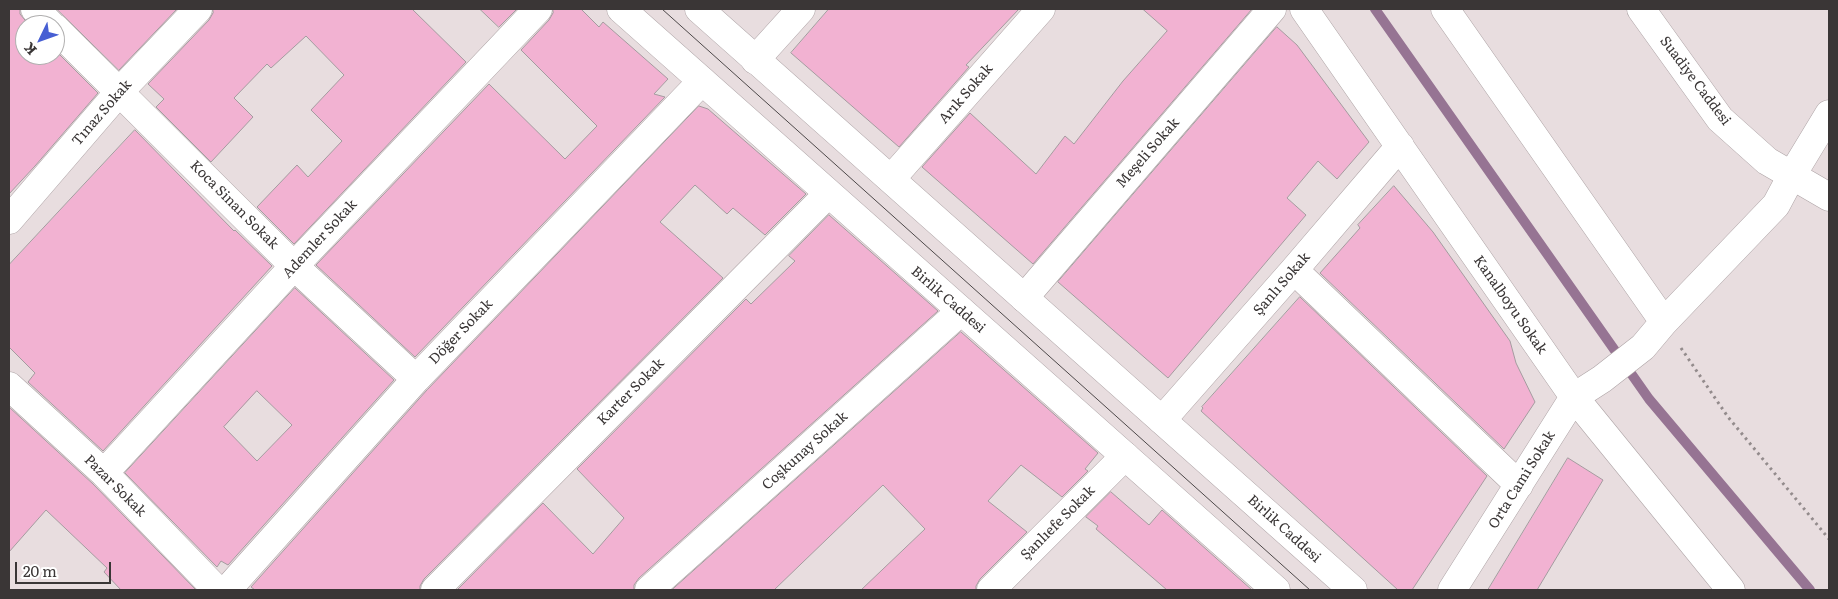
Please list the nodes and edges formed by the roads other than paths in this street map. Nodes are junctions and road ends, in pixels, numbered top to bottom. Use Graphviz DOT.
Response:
graph roads {
  1 [pos="198,9"];
  2 [pos="538,9"];
  3 [pos="620,9"];
  4 [pos="699,9"];
  5 [pos="801,9"];
  6 [pos="1041,9"];
  7 [pos="1272,9"];
  8 [pos="1304,9"];
  9 [pos="1446,9"];
  10 [pos="1641,9"];
  11 [pos="65,38"];
  12 [pos="755,60"];
  13 [pos="702,81"];
  14 [pos="120,91"];
  15 [pos="1829,114"];
  16 [pos="1400,146"];
  17 [pos="1792,175"];
  18 [pos="891,179"];
  19 [pos="828,194"];
  20 [pos="1829,197"];
  21 [pos="9,220"];
  22 [pos="294,266"];
  23 [pos="1294,270"];
  24 [pos="1024,298"];
  25 [pos="961,311"];
  26 [pos="1664,322"];
  27 [pos="416,379"];
  28 [pos="9,386"];
  29 [pos="1574,397"];
  30 [pos="1162,420"];
  31 [pos="1125,456"];
  32 [pos="104,473"];
  33 [pos="1519,485"];
  34 [pos="217,590"];
  35 [pos="227,590"];
  36 [pos="435,590"];
  37 [pos="649,590"];
  38 [pos="992,590"];
  39 [pos="1276,590"];
  40 [pos="1352,590"];
  41 [pos="1452,590"];
  42 [pos="1731,590"];
  1 -- 14 [label="street, Tınaz Sokak"];
  2 -- 22 [label="street, Ademler Sokak"];
  3 -- 13 [label="street, Birlik Caddesi"];
  4 -- 12 [label="street, Birlik Caddesi"];
  5 -- 12 [label="street"];
  6 -- 18 [label="street, Arık Sokak"];
  7 -- 24 [label="street, Meşeli Sokak"];
  8 -- 16 [label="street, Kanalboyu Sokak"];
  9 -- 26 [label="street"];
  10 -- 17 [label="street, Suadiye Caddesi"];
  11 -- 14 [label="street, Koca Sinan Sokak"];
  12 -- 18 [label="street, Birlik Caddesi"];
  13 -- 19 [label="street, Birlik Caddesi"];
  13 -- 27 [label="street, Döğer Sokak"];
  14 -- 21 [label="street, Tınaz Sokak"];
  14 -- 22 [label="street, Koca Sinan Sokak"];
  15 -- 17 [label="street, Orta Cami Sokak"];
  16 -- 23 [label="street, Şanlı Sokak"];
  16 -- 29 [label="street, Kanalboyu Sokak"];
  17 -- 20 [label="street, Suadiye Caddesi"];
  17 -- 26 [label="street, Orta Cami Sokak"];
  18 -- 24 [label="street, Birlik Caddesi"];
  19 -- 25 [label="street, Birlik Caddesi"];
  19 -- 36 [label="street, Karter Sokak"];
  22 -- 27 [label="street, Koca Sinan Sokak"];
  22 -- 32 [label="street, Ademler Sokak"];
  23 -- 30 [label="street, Şanlı Sokak"];
  23 -- 33 [label="street"];
  24 -- 30 [label="street, Birlik Caddesi"];
  25 -- 31 [label="street, Birlik Caddesi"];
  25 -- 37 [label="street, Coşkunay Sokak"];
  26 -- 29 [label="street, Orta Cami Sokak"];
  27 -- 35 [label="street, Döğer Sokak"];
  28 -- 32 [label="street, Pazar Sokak"];
  29 -- 33 [label="street, Orta Cami Sokak"];
  29 -- 42 [label="street, Kanalboyu Sokak"];
  30 -- 40 [label="street, Birlik Caddesi"];
  31 -- 38 [label="street, Şanlıefe Sokak"];
  31 -- 39 [label="street, Birlik Caddesi"];
  32 -- 34 [label="street, Pazar Sokak"];
  33 -- 41 [label="street, Orta Cami Sokak"];
}
